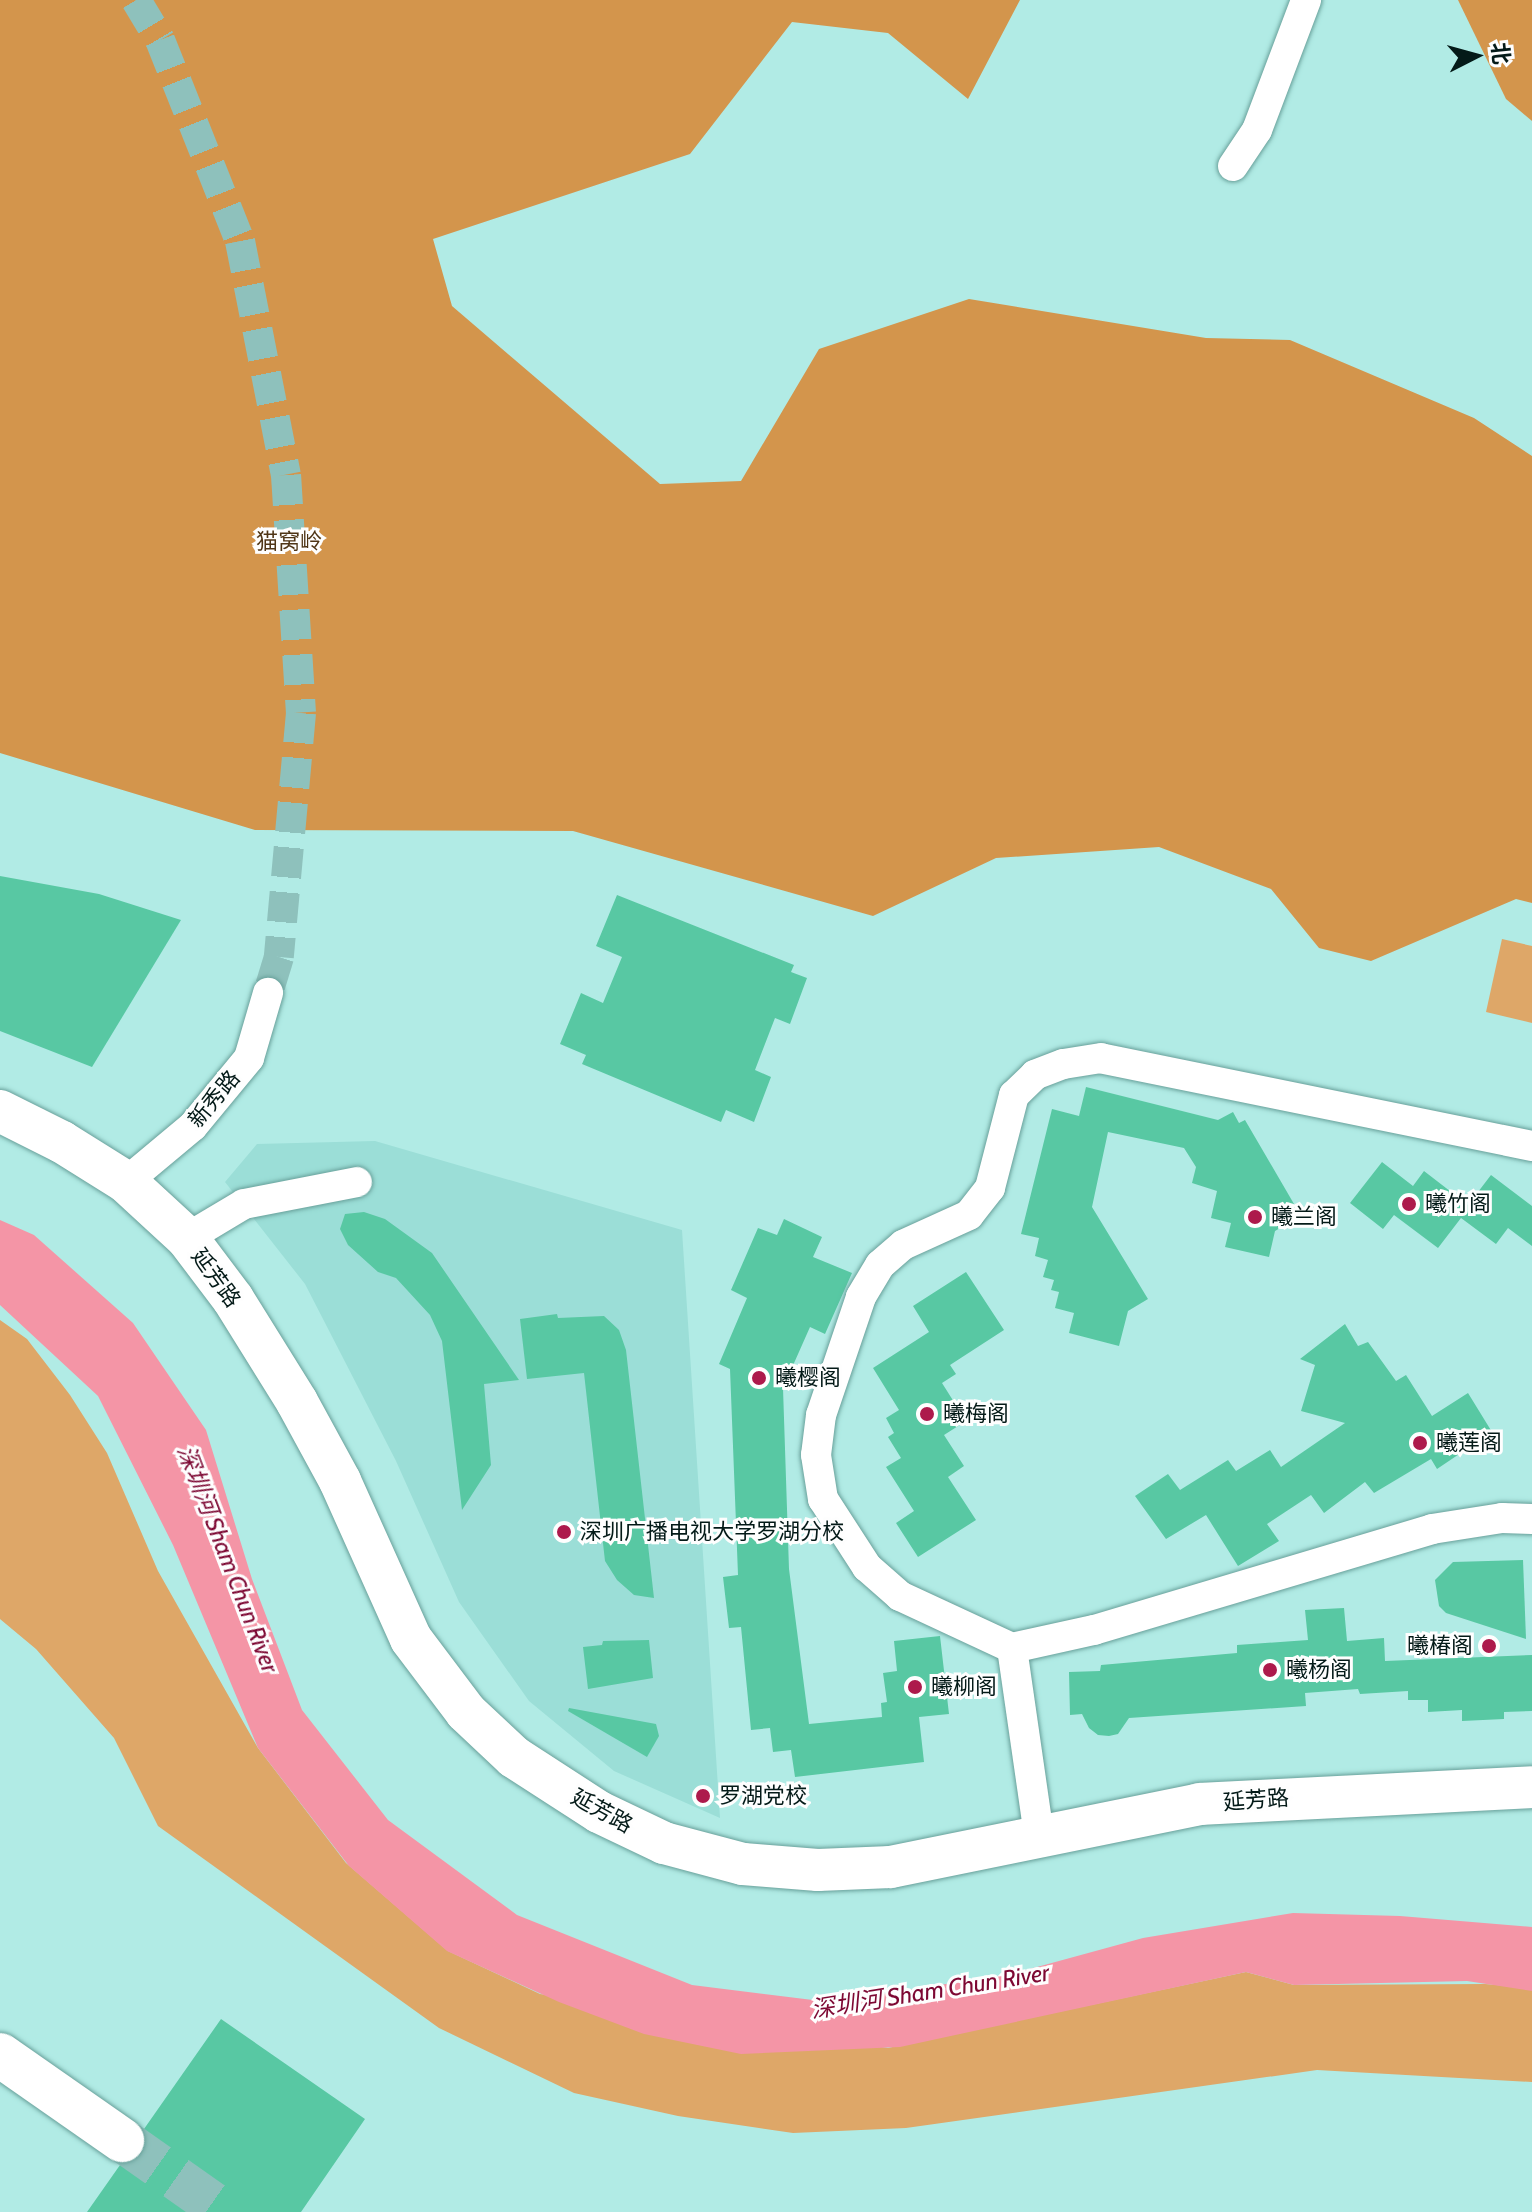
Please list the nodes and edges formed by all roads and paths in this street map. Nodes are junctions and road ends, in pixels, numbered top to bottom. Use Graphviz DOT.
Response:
graph roads {
  1 [pos="1306,0"];
  2 [pos="1233,166"];
  3 [pos="268,993"];
  4 [pos="0,1111"];
  5 [pos="1532,1146"];
  6 [pos="126,1182"];
  7 [pos="357,1182"];
  8 [pos="187,1238"];
  9 [pos="1532,1519"];
  10 [pos="1012,1648"];
  11 [pos="1532,1787"];
  12 [pos="1039,1836"];
  13 [pos="0,2055"];
  14 [pos="122,2140"];
  1 -- 2 [label="street"];
  3 -- 6 [label="street, 新秀路"];
  4 -- 6 [label="main road, 延芳路"];
  5 -- 10 [label="street"];
  6 -- 8 [label="main road, 延芳路"];
  7 -- 8 [label="street"];
  8 -- 12 [label="main road, 延芳路"];
  9 -- 10 [label="street"];
  10 -- 12 [label="street"];
  11 -- 12 [label="main road, 延芳路"];
  13 -- 14 [label="highway"];
}
